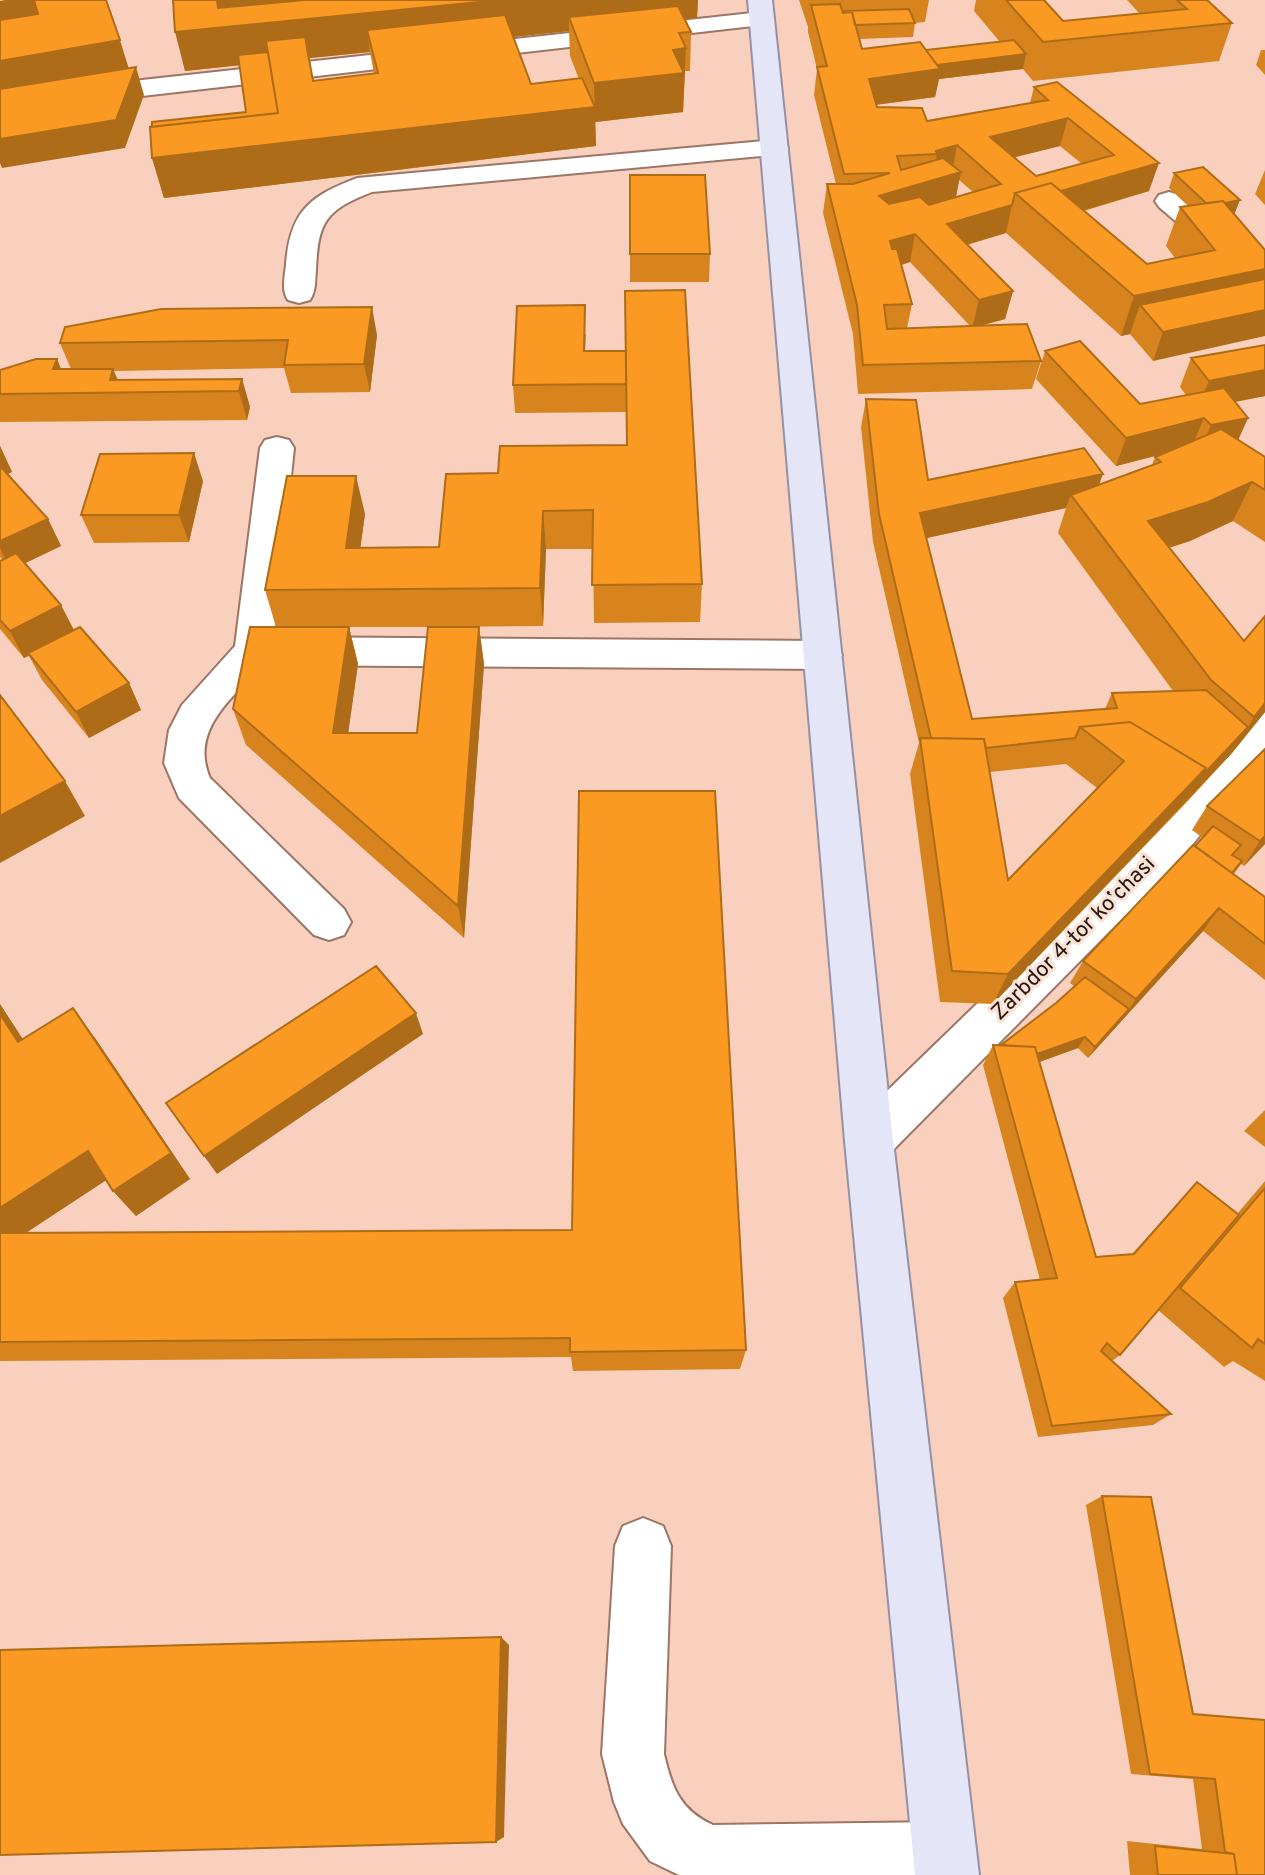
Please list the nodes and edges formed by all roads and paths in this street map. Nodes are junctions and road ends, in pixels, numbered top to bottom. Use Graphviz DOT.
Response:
graph roads {
  1 [pos="760,9"];
  2 [pos="0,110"];
  3 [pos="774,148"];
  4 [pos="1169,201"];
  5 [pos="299,294"];
  6 [pos="1265,304"];
  7 [pos="277,448"];
  8 [pos="253,651"];
  9 [pos="823,655"];
  10 [pos="1265,725"];
  11 [pos="329,922"];
  12 [pos="869,1141"];
  13 [pos="643,1546"];
  14 [pos="946,1864"];
  1 -- 2 [label="street"];
  1 -- 3 [label="main road"];
  3 -- 5 [label="street"];
  3 -- 9 [label="main road"];
  4 -- 6 [label="street"];
  7 -- 8 [label="street"];
  8 -- 9 [label="street"];
  8 -- 11 [label="street"];
  9 -- 12 [label="main road"];
  10 -- 12 [label="street, Zarbdor 4-tor koʼchasi"];
  12 -- 14 [label="main road"];
  13 -- 14 [label="street"];
}
